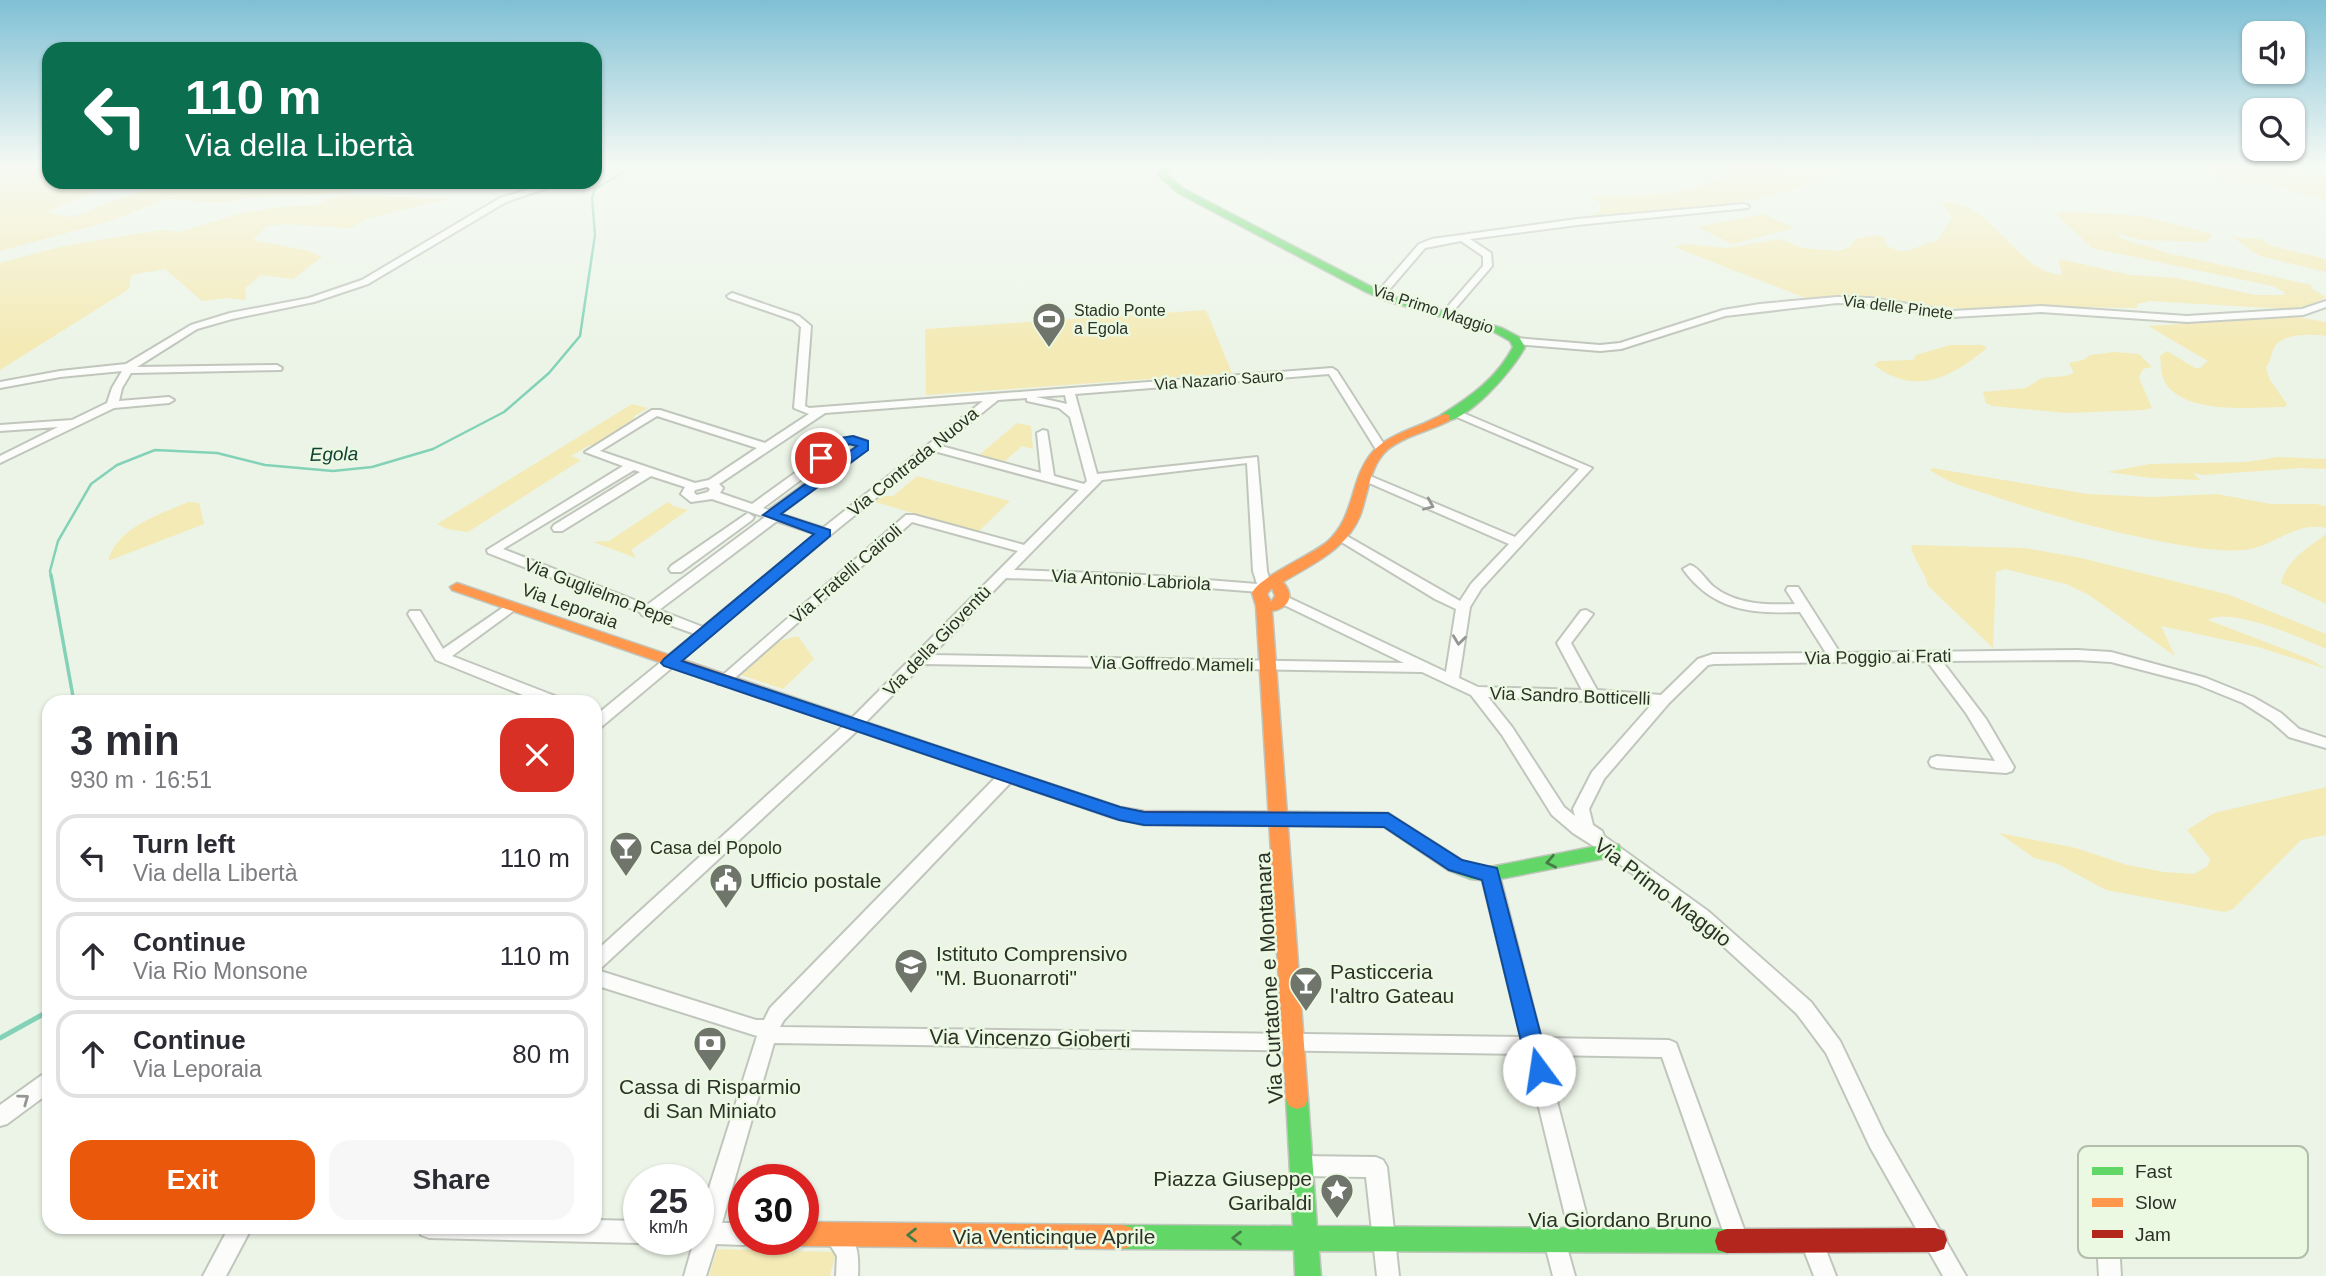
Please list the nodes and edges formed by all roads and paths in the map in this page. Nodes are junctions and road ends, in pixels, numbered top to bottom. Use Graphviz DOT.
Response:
graph roads {
  1 [pos="460,226"];
  2 [pos="1247,226"];
  3 [pos="1550,226"];
  4 [pos="1461,237"];
  5 [pos="1380,295"];
  6 [pos="732,296"];
  7 [pos="2326,304"];
  8 [pos="1446,314"];
  9 [pos="1516,341"];
  10 [pos="277,368"];
  11 [pos="128,369"];
  12 [pos="0,385"];
  13 [pos="1069,391"];
  14 [pos="1016,395"];
  15 [pos="996,397"];
  16 [pos="169,400"];
  17 [pos="112,405"];
  18 [pos="820,412"];
  19 [pos="1456,413"];
  20 [pos="1075,415"];
  21 [pos="79,422"];
  22 [pos="0,428"];
  23 [pos="1043,433"];
  24 [pos="766,447"];
  25 [pos="931,447"];
  26 [pos="1381,449"];
  27 [pos="0,460"];
  28 [pos="632,466"];
  29 [pos="649,472"];
  30 [pos="1048,479"];
  31 [pos="1366,479"];
  32 [pos="1089,485"];
  33 [pos="713,489"];
  34 [pos="578,499"];
  35 [pos="595,506"];
  36 [pos="751,513"];
  37 [pos="773,516"];
  38 [pos="558,528"];
  39 [pos="825,533"];
  40 [pos="1341,538"];
  41 [pos="1518,543"];
  42 [pos="707,547"];
  43 [pos="1025,549"];
  44 [pos="726,553"];
  45 [pos="676,569"];
  46 [pos="1690,569"];
  47 [pos="1002,574"];
  48 [pos="457,587"];
  49 [pos="1793,590"];
  50 [pos="1273,591"];
  51 [pos="510,606"];
  52 [pos="1463,607"];
  53 [pos="1804,608"];
  54 [pos="647,612"];
  55 [pos="415,614"];
  56 [pos="1586,614"];
  57 [pos="706,632"];
  58 [pos="1930,656"];
  59 [pos="441,657"];
  60 [pos="1835,657"];
  61 [pos="920,659"];
  62 [pos="670,663"];
  63 [pos="1268,666"];
  64 [pos="1423,668"];
  65 [pos="1452,679"];
  66 [pos="723,681"];
  67 [pos="1476,692"];
  68 [pos="537,695"];
  69 [pos="1592,695"];
  70 [pos="1664,700"];
  71 [pos="602,716"];
  72 [pos="855,724"];
  73 [pos="2326,743"];
  74 [pos="1937,762"];
  75 [pos="1006,777"];
  76 [pos="1280,819"];
  77 [pos="1612,850"];
  78 [pos="1490,874"];
  79 [pos="1646,876"];
  80 [pos="602,957"];
  81 [pos="602,979"];
  82 [pos="768,1032"];
  83 [pos="1294,1041"];
  84 [pos="1533,1046"];
  85 [pos="42,1086"];
  86 [pos="0,1117"];
  87 [pos="1301,1166"];
  88 [pos="714,1199"];
  89 [pos="602,1231"];
  90 [pos="623,1231"];
  91 [pos="237,1234"];
  92 [pos="819,1234"];
  93 [pos="833,1234"];
  94 [pos="1305,1238"];
  95 [pos="1384,1239"];
  96 [pos="1582,1240"];
  97 [pos="1737,1240"];
  98 [pos="1811,1240"];
  99 [pos="1935,1240"];
  100 [pos="1555,1241"];
  101 [pos="699,1255"];
  102 [pos="2109,1258"];
  103 [pos="214,1276"];
  104 [pos="695,1276"];
  105 [pos="847,1276"];
  106 [pos="1308,1276"];
  107 [pos="1388,1276"];
  108 [pos="1564,1276"];
  109 [pos="1825,1276"];
  110 [pos="1955,1276"];
  111 [pos="2110,1276"];
  1 -- 11 [label="street"];
  2 -- 5 [label="street, Via Primo Maggio"];
  3 -- 4 [label="street"];
  4 -- 5 [label="street"];
  4 -- 8 [label="street"];
  5 -- 8 [label="street, Via Primo Maggio"];
  6 -- 18 [label="street"];
  7 -- 9 [label="street, Via delle Pinete"];
  8 -- 9 [label="street, Via Primo Maggio"];
  9 -- 19 [label="street, Via Primo Maggio"];
  10 -- 11 [label="street"];
  11 -- 12 [label="street"];
  11 -- 17 [label="street"];
  13 -- 14 [label="street, Via Nazario Sauro"];
  13 -- 20 [label="street"];
  13 -- 26 [label="street, Via Nazario Sauro"];
  14 -- 15 [label="street, Via Nazario Sauro"];
  14 -- 20 [label="street, Via Nazario Sauro"];
  15 -- 18 [label="street, Via Nazario Sauro"];
  15 -- 25 [label="street, Via Contrada Nuova"];
  16 -- 17 [label="street"];
  17 -- 21 [label="street"];
  18 -- 24 [label="street"];
  19 -- 26 [label="street, Via Primo Maggio"];
  19 -- 41 [label="street"];
  20 -- 32 [label="street"];
  21 -- 22 [label="street"];
  21 -- 27 [label="street"];
  23 -- 30 [label="street"];
  24 -- 28 [label="street"];
  24 -- 33 [label="street"];
  25 -- 30 [label="street"];
  25 -- 39 [label="street, Via Contrada Nuova"];
  26 -- 31 [label="street"];
  28 -- 29 [label="street"];
  28 -- 34 [label="street"];
  29 -- 33 [label="street"];
  29 -- 35 [label="street"];
  30 -- 32 [label="street"];
  31 -- 40 [label="street"];
  31 -- 41 [label="street, one-way"];
  32 -- 43 [label="street, Via della Gioventù"];
  32 -- 50 [label="street"];
  33 -- 36 [label="street"];
  34 -- 35 [label="street"];
  34 -- 54 [label="street, Via Guglielmo Pepe"];
  35 -- 38 [label="street"];
  36 -- 37 [label="street"];
  36 -- 37 [label="street"];
  36 -- 42 [label="street"];
  37 -- 39 [label="street"];
  37 -- 44 [label="street"];
  39 -- 57 [label="street, Via Contrada Nuova"];
  40 -- 50 [label="street"];
  40 -- 52 [label="street"];
  41 -- 52 [label="street"];
  42 -- 44 [label="street"];
  42 -- 45 [label="street"];
  43 -- 47 [label="street, Via della Gioventù"];
  43 -- 66 [label="street, Via Fratelli Cairoli"];
  44 -- 54 [label="street"];
  46 -- 53 [label="street"];
  47 -- 50 [label="street, Via Antonio Labriola"];
  47 -- 61 [label="street, Via della Gioventù"];
  48 -- 51 [label="street, Via Leporaia"];
  49 -- 53 [label="street"];
  50 -- 63 [label="street, Via Curtatone e Montanara"];
  50 -- 64 [label="street, Via Primo Maggio"];
  51 -- 59 [label="street"];
  51 -- 62 [label="street, Via Leporaia"];
  52 -- 65 [label="street, one-way"];
  53 -- 60 [label="street"];
  54 -- 57 [label="street, Via Guglielmo Pepe"];
  55 -- 59 [label="street"];
  56 -- 69 [label="street"];
  57 -- 62 [label="street, Via Contrada Nuova"];
  58 -- 60 [label="street, Via Poggio ai Frati"];
  58 -- 73 [label="street, Via Poggio ai Frati"];
  58 -- 74 [label="street"];
  59 -- 68 [label="street"];
  60 -- 70 [label="street, Via Poggio ai Frati"];
  61 -- 63 [label="street, Via Goffredo Mameli"];
  61 -- 72 [label="street, Via della Gioventù"];
  62 -- 66 [label="street, Via Leporaia"];
  62 -- 71 [label="street"];
  63 -- 64 [label="street, Via Goffredo Mameli"];
  63 -- 76 [label="street, Via Curtatone e Montanara"];
  64 -- 65 [label="street, Via Primo Maggio"];
  65 -- 67 [label="street, Via Primo Maggio"];
  66 -- 72 [label="street, Via Leporaia"];
  67 -- 69 [label="street, Via Sandro Botticelli"];
  67 -- 77 [label="street, Via Primo Maggio"];
  69 -- 70 [label="street, Via Sandro Botticelli"];
  70 -- 79 [label="street, Via Poggio ai Frati"];
  72 -- 75 [label="street, Via Leporaia"];
  72 -- 80 [label="street, Via della Gioventù"];
  75 -- 76 [label="street, Via Leporaia"];
  75 -- 82 [label="street"];
  76 -- 78 [label="street, Via Leporaia"];
  76 -- 83 [label="street, Via Curtatone e Montanara"];
  77 -- 78 [label="street, one-way"];
  77 -- 79 [label="street, Via Primo Maggio"];
  78 -- 84 [label="street"];
  79 -- 99 [label="street, Via Primo Maggio"];
  81 -- 82 [label="street, Via Vincenzo Gioberti"];
  82 -- 83 [label="street, Via Vincenzo Gioberti"];
  82 -- 88 [label="street"];
  83 -- 84 [label="street, Via Vincenzo Gioberti"];
  83 -- 87 [label="street, Via Curtatone e Montanara"];
  84 -- 96 [label="street"];
  84 -- 97 [label="street, Via Vincenzo Gioberti"];
  86 -- 85 [label="street, one-way"];
  87 -- 94 [label="street, Via Curtatone e Montanara"];
  87 -- 95 [label="street"];
  89 -- 90 [label="street"];
  91 -- 103 [label="street"];
  92 -- 93 [label="street, Via Venticinque Aprile"];
  94 -- 93 [label="street, Via Venticinque Aprile, one-way"];
  93 -- 105 [label="street"];
  94 -- 95 [label="street, Via Giordano Bruno"];
  94 -- 106 [label="street, Via Curtatone e Montanara"];
  95 -- 100 [label="street, Via Giordano Bruno"];
  95 -- 107 [label="street"];
  96 -- 97 [label="street, Via Giordano Bruno"];
  96 -- 100 [label="street, Via Giordano Bruno"];
  97 -- 98 [label="street, Via Giordano Bruno"];
  98 -- 99 [label="street, Via Giordano Bruno"];
  98 -- 109 [label="street"];
  99 -- 110 [label="street, Via Primo Maggio"];
  100 -- 108 [label="street"];
  101 -- 104 [label="street"];
  102 -- 111 [label="street"];
}
